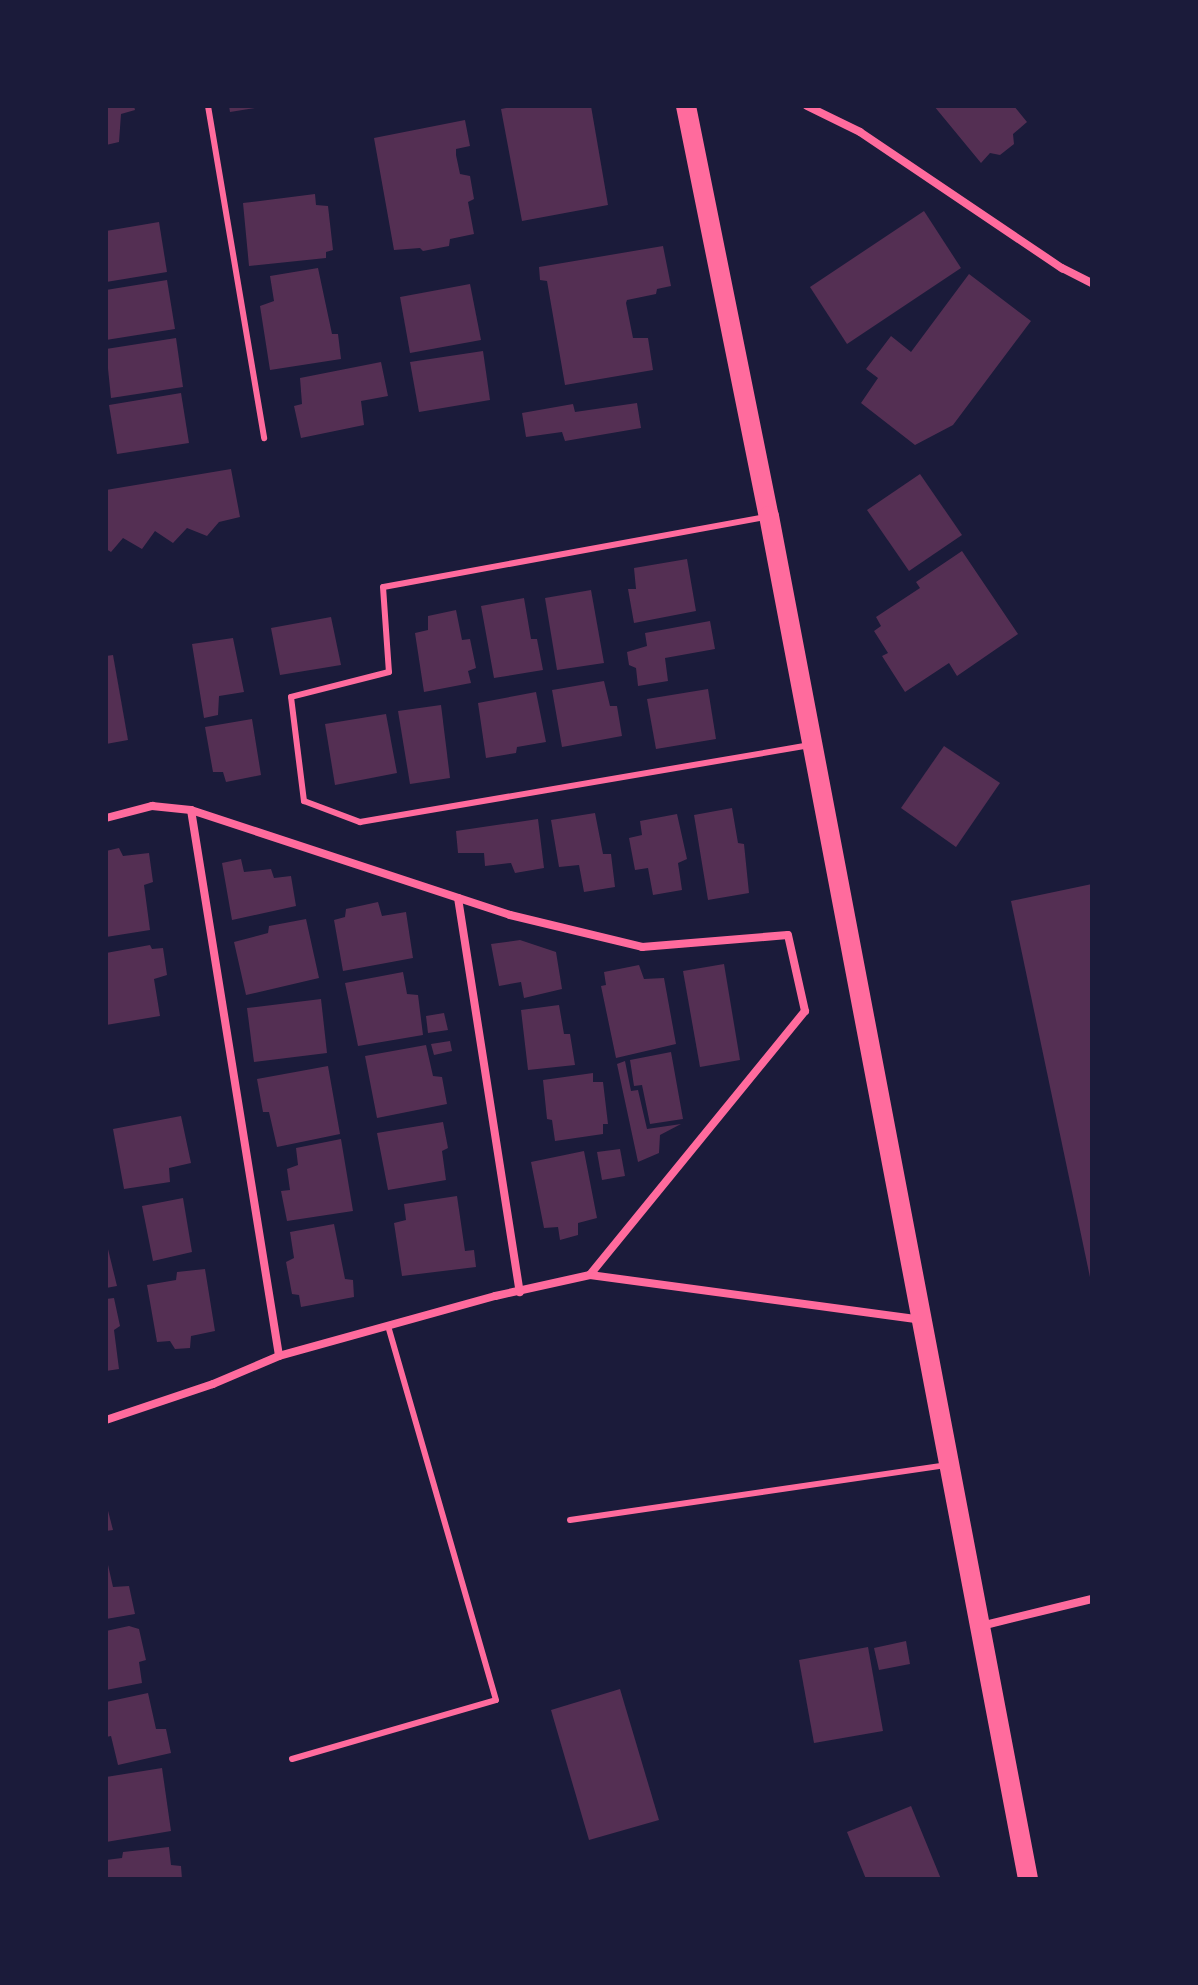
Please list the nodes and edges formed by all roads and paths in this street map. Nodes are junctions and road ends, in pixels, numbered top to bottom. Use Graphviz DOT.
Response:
graph roads {
  1 [pos="208,106"];
  2 [pos="686,106"];
  3 [pos="807,106"];
  4 [pos="1092,283"];
  5 [pos="264,438"];
  6 [pos="769,516"];
  7 [pos="813,745"];
  8 [pos="191,810"];
  9 [pos="106,818"];
  10 [pos="458,898"];
  11 [pos="590,1275"];
  12 [pos="520,1292"];
  13 [pos="922,1321"];
  14 [pos="388,1327"];
  15 [pos="279,1356"];
  16 [pos="106,1420"];
  17 [pos="950,1464"];
  18 [pos="570,1520"];
  19 [pos="1092,1599"];
  20 [pos="981,1626"];
  21 [pos="292,1759"];
  22 [pos="1028,1879"];
  1 -- 5 [label="lane"];
  2 -- 6 [label="main road"];
  3 -- 4 [label="street"];
  6 -- 7 [label="main road"];
  6 -- 7 [label="lane"];
  7 -- 13 [label="main road"];
  8 -- 9 [label="street"];
  8 -- 10 [label="street"];
  8 -- 15 [label="street"];
  10 -- 11 [label="street"];
  10 -- 12 [label="street"];
  11 -- 12 [label="street"];
  11 -- 13 [label="street"];
  12 -- 14 [label="street"];
  13 -- 17 [label="main road"];
  14 -- 15 [label="street"];
  14 -- 21 [label="lane"];
  15 -- 16 [label="street"];
  17 -- 18 [label="lane"];
  17 -- 20 [label="main road"];
  19 -- 20 [label="street"];
  20 -- 22 [label="main road"];
}
